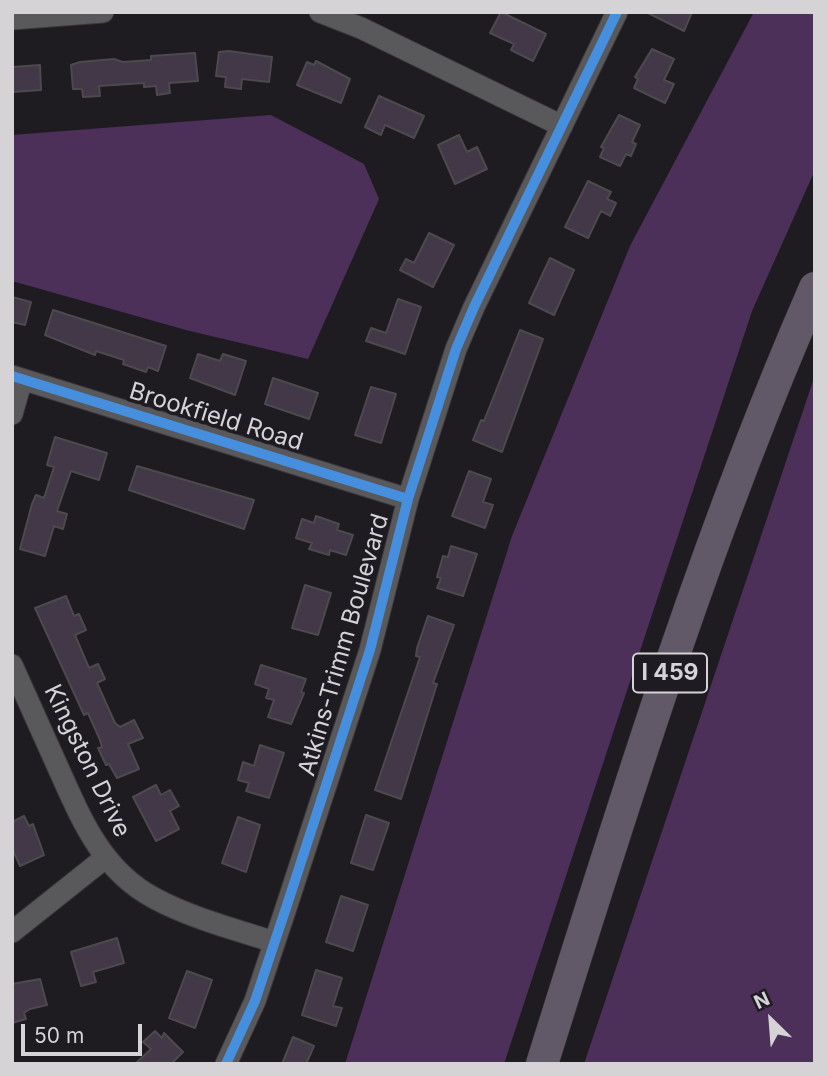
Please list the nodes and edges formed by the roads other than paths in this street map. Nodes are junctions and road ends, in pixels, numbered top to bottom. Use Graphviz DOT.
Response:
graph roads {
  1 [pos="103,12"];
  2 [pos="320,12"];
  3 [pos="617,12"];
  4 [pos="12,19"];
  5 [pos="562,126"];
  6 [pos="815,288"];
  7 [pos="17,378"];
  8 [pos="12,414"];
  9 [pos="408,499"];
  10 [pos="12,665"];
  11 [pos="105,858"];
  12 [pos="12,932"];
  13 [pos="274,942"];
  14 [pos="226,1064"];
  15 [pos="542,1064"];
  1 -- 4 [label="street"];
  2 -- 5 [label="street"];
  3 -- 5 [label="street, Atkins-Trimm Boulevard"];
  5 -- 9 [label="street, Atkins-Trimm Boulevard"];
  6 -- 15 [label="highway, I 459"];
  7 -- 8 [label="street"];
  7 -- 9 [label="street, Brookfield Road"];
  9 -- 13 [label="street, Atkins-Trimm Boulevard"];
  10 -- 11 [label="street, Kingston Drive"];
  11 -- 12 [label="street"];
  11 -- 13 [label="street, Kingston Drive"];
  13 -- 14 [label="street, Atkins-Trimm Boulevard"];
}
